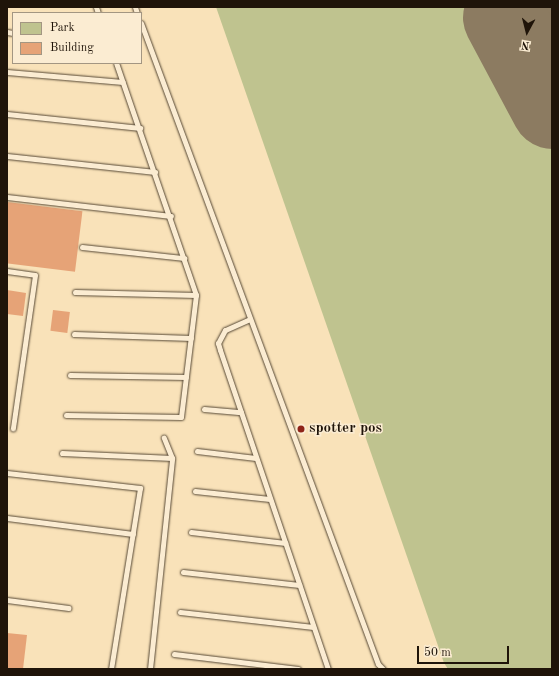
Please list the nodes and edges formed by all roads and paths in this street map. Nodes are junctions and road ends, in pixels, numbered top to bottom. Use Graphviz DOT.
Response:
graph roads {
  1 [pos="142,26"];
  2 [pos="116,64"];
  3 [pos="7,72"];
  4 [pos="123,82"];
  5 [pos="7,114"];
  6 [pos="140,128"];
  7 [pos="7,156"];
  8 [pos="155,172"];
  9 [pos="7,197"];
  10 [pos="171,216"];
  11 [pos="82,247"];
  12 [pos="184,258"];
  13 [pos="7,271"];
  14 [pos="76,292"];
  15 [pos="196,295"];
  16 [pos="250,319"];
  17 [pos="74,334"];
  18 [pos="191,338"];
  19 [pos="70,374"];
  20 [pos="186,377"];
  21 [pos="204,409"];
  22 [pos="241,412"];
  23 [pos="66,415"];
  24 [pos="13,428"];
  25 [pos="164,438"];
  26 [pos="197,452"];
  27 [pos="62,453"];
  28 [pos="172,458"];
  29 [pos="256,458"];
  30 [pos="7,473"];
  31 [pos="195,491"];
  32 [pos="270,499"];
  33 [pos="7,518"];
  34 [pos="191,532"];
  35 [pos="133,534"];
  36 [pos="285,543"];
  37 [pos="183,572"];
  38 [pos="299,585"];
  39 [pos="7,600"];
  40 [pos="68,608"];
  41 [pos="180,612"];
  42 [pos="313,627"];
  43 [pos="174,654"];
  44 [pos="111,669"];
  45 [pos="150,669"];
  46 [pos="298,669"];
  47 [pos="328,669"];
  48 [pos="383,669"];
  1 -- 16 [label="lane"];
  2 -- 4 [label="lane"];
  3 -- 4 [label="lane"];
  4 -- 6 [label="lane"];
  5 -- 6 [label="lane"];
  6 -- 8 [label="lane"];
  7 -- 8 [label="lane"];
  8 -- 10 [label="lane"];
  9 -- 10 [label="lane"];
  10 -- 12 [label="lane"];
  11 -- 12 [label="lane"];
  12 -- 15 [label="lane"];
  13 -- 24 [label="lane"];
  14 -- 15 [label="lane"];
  15 -- 18 [label="lane"];
  16 -- 22 [label="lane"];
  16 -- 48 [label="lane"];
  17 -- 18 [label="lane"];
  18 -- 20 [label="lane"];
  19 -- 20 [label="lane"];
  20 -- 23 [label="lane"];
  21 -- 22 [label="lane"];
  22 -- 29 [label="lane"];
  25 -- 28 [label="lane"];
  26 -- 29 [label="lane"];
  27 -- 28 [label="lane"];
  28 -- 45 [label="lane"];
  29 -- 32 [label="lane"];
  30 -- 35 [label="lane"];
  31 -- 32 [label="lane"];
  32 -- 36 [label="lane"];
  33 -- 35 [label="lane"];
  34 -- 36 [label="lane"];
  35 -- 44 [label="lane"];
  36 -- 38 [label="lane"];
  37 -- 38 [label="lane"];
  38 -- 42 [label="lane"];
  39 -- 40 [label="lane"];
  41 -- 42 [label="lane"];
  42 -- 47 [label="lane"];
  43 -- 46 [label="lane"];
}
